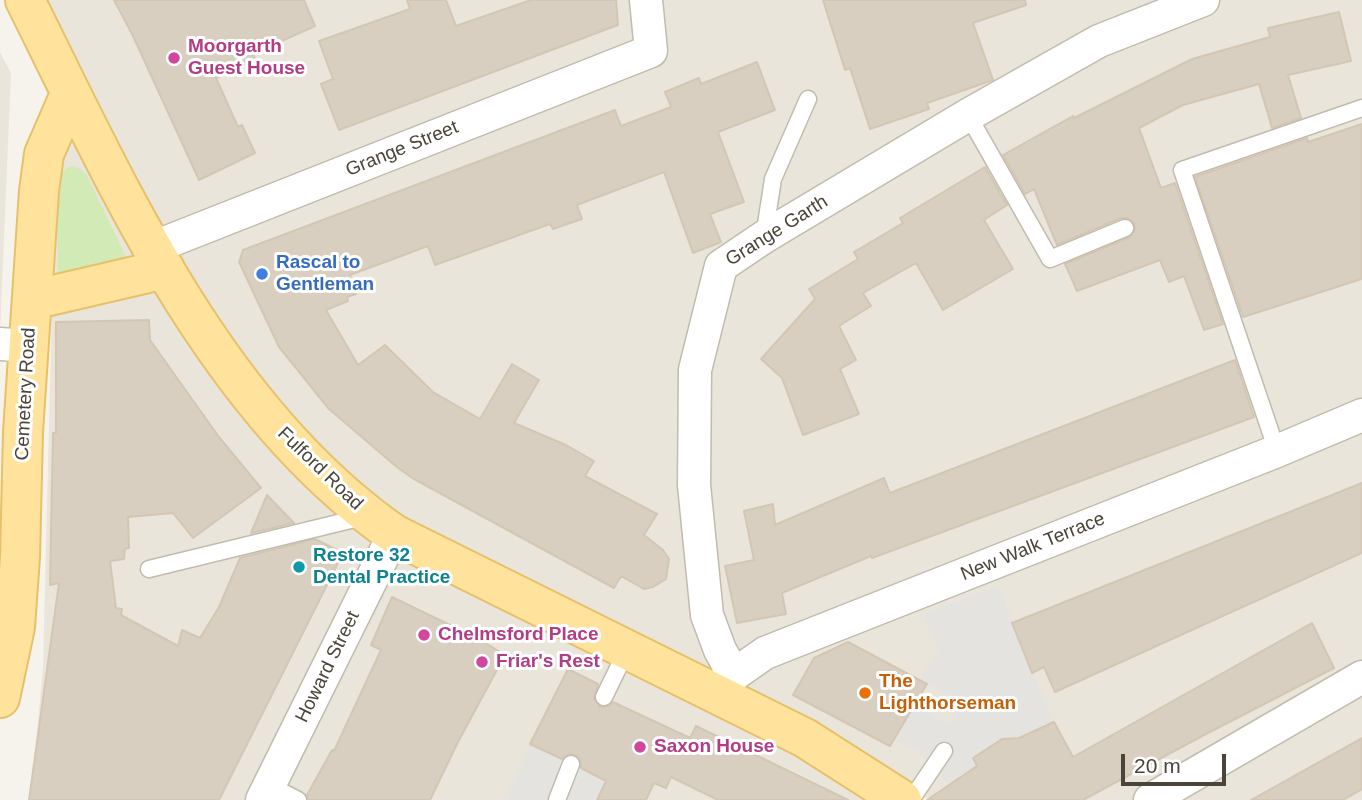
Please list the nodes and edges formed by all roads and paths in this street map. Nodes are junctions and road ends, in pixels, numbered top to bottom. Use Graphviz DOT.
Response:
graph roads {
  1 [pos="25,0"];
  2 [pos="646,0"];
  3 [pos="1203,0"];
  4 [pos="70,94"];
  5 [pos="808,99"];
  6 [pos="1362,108"];
  7 [pos="968,115"];
  8 [pos="1125,228"];
  9 [pos="764,237"];
  10 [pos="159,258"];
  11 [pos="32,300"];
  12 [pos="14,345"];
  13 [pos="1362,415"];
  14 [pos="1278,451"];
  15 [pos="381,524"];
  16 [pos="10,558"];
  17 [pos="149,569"];
  18 [pos="626,650"];
  19 [pos="1362,677"];
  20 [pos="722,683"];
  21 [pos="604,697"];
  22 [pos="0,698"];
  23 [pos="944,751"];
  24 [pos="570,764"];
  25 [pos="265,793"];
  26 [pos="298,800"];
  27 [pos="556,800"];
  28 [pos="902,800"];
  29 [pos="911,800"];
  30 [pos="1150,800"];
  1 -- 4 [label="main road, Fulford Road"];
  2 -- 10 [label="street, Grange Street"];
  3 -- 7 [label="street, Grange Garth"];
  4 -- 10 [label="main road, Fulford Road"];
  4 -- 11 [label="main road, Cemetery Road"];
  5 -- 9 [label="lane"];
  6 -- 14 [label="lane"];
  7 -- 8 [label="lane"];
  7 -- 9 [label="street, Grange Garth"];
  9 -- 20 [label="street, Grange Garth"];
  10 -- 11 [label="main road"];
  10 -- 15 [label="main road, Fulford Road"];
  11 -- 12 [label="main road, Cemetery Road"];
  12 -- 16 [label="main road, Cemetery Road"];
  13 -- 14 [label="street, New Walk Terrace"];
  14 -- 20 [label="street, New Walk Terrace"];
  15 -- 17 [label="lane"];
  15 -- 18 [label="main road, Fulford Road"];
  15 -- 25 [label="street, Howard Street"];
  16 -- 22 [label="main road, Cemetery Road"];
  18 -- 20 [label="main road, Fulford Road"];
  18 -- 21 [label="lane"];
  19 -- 30 [label="street"];
  20 -- 28 [label="main road, Fulford Road"];
  23 -- 29 [label="lane"];
  24 -- 27 [label="lane"];
  25 -- 26 [label="lane"];
}
